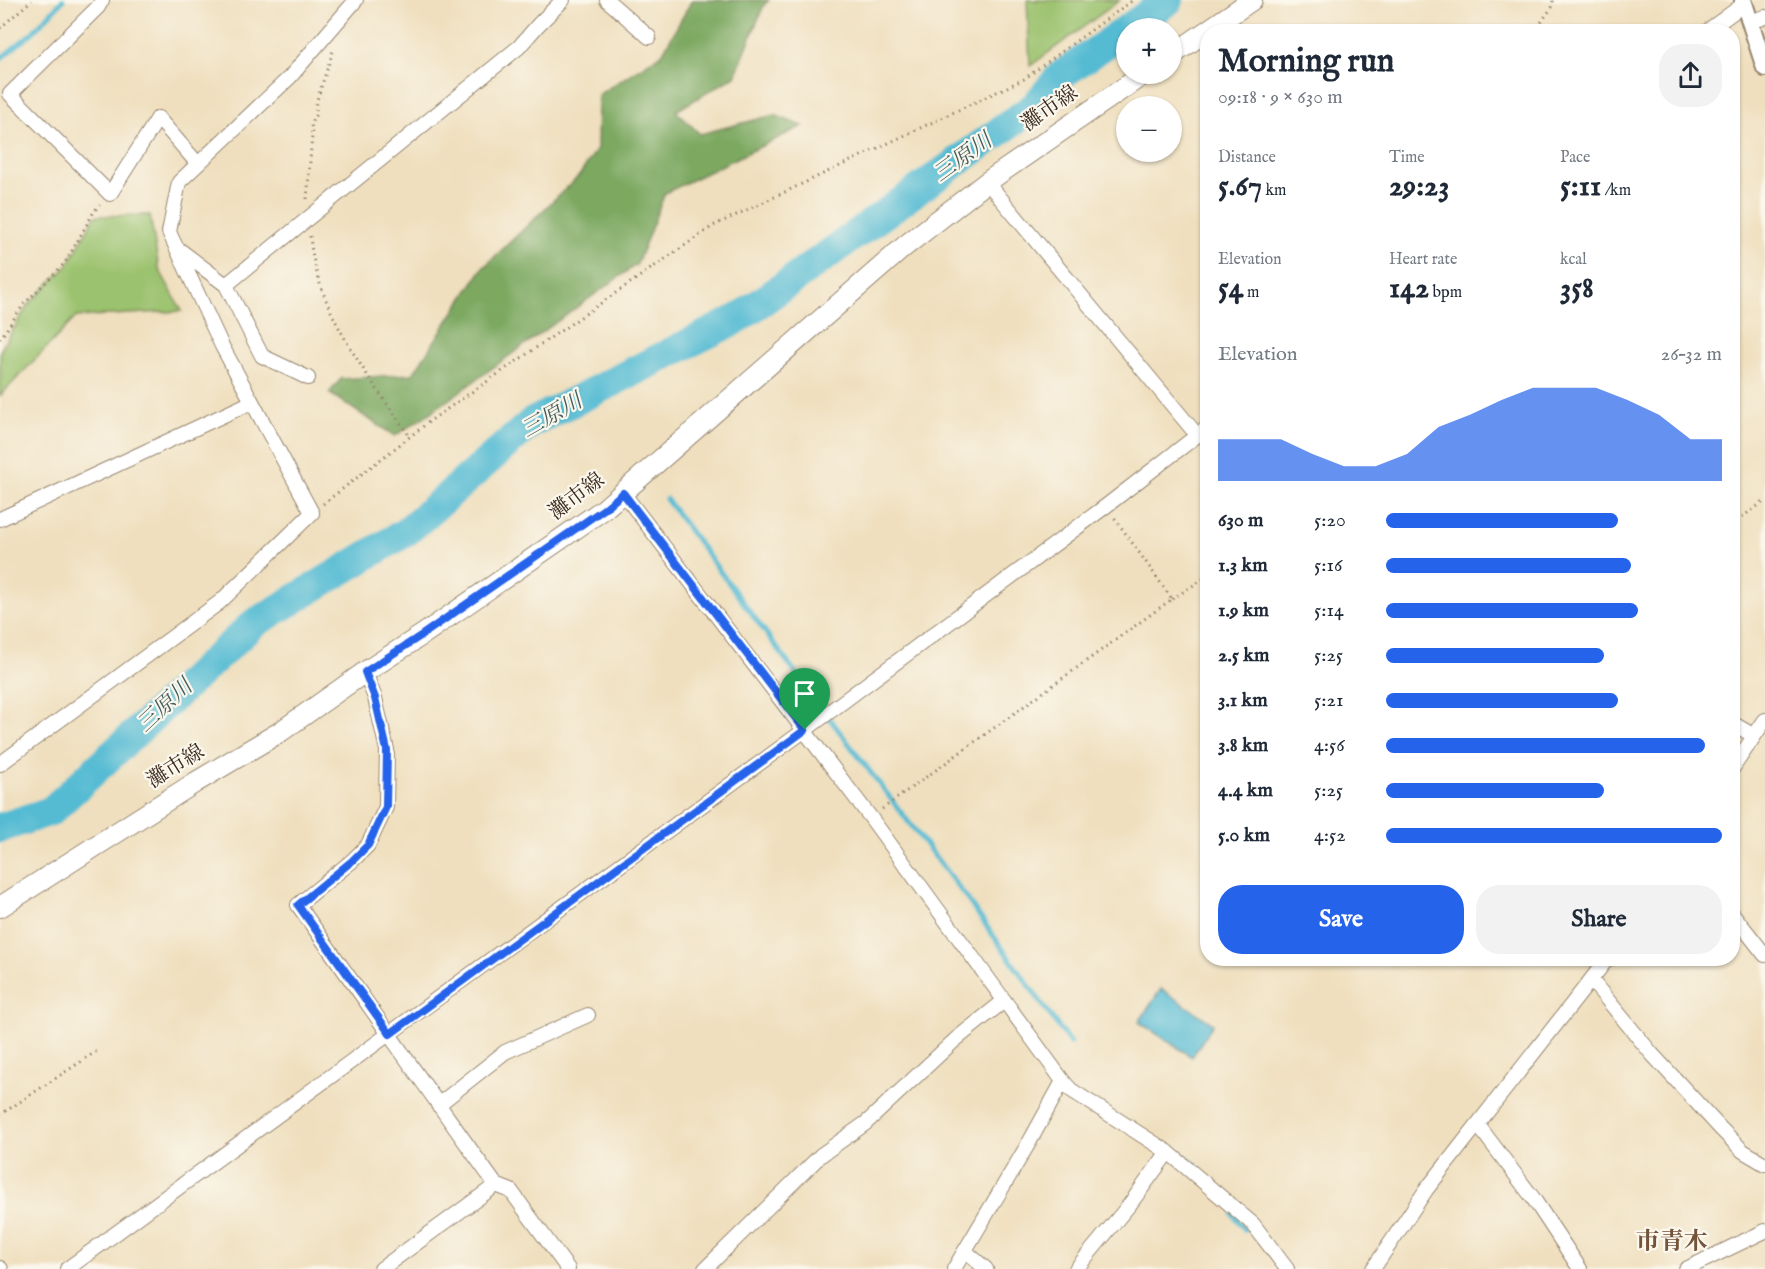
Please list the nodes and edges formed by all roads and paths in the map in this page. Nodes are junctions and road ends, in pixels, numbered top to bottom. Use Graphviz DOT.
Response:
graph roads {
  1 [pos="32,0"];
  2 [pos="102,0"];
  3 [pos="356,0"];
  4 [pos="563,0"];
  5 [pos="607,0"];
  6 [pos="1133,0"];
  7 [pos="1252,0"];
  8 [pos="1553,0"];
  9 [pos="1744,2"];
  10 [pos="1758,20"];
  11 [pos="1217,24"];
  12 [pos="1540,24"];
  13 [pos="1716,24"];
  14 [pos="0,28"];
  15 [pos="1200,36"];
  16 [pos="649,37"];
  17 [pos="336,43"];
  18 [pos="1182,48"];
  19 [pos="1765,68"];
  20 [pos="1129,84"];
  21 [pos="198,164"];
  22 [pos="987,182"];
  23 [pos="110,194"];
  24 [pos="309,217"];
  25 [pos="176,247"];
  26 [pos="226,285"];
  27 [pos="0,339"];
  28 [pos="308,378"];
  29 [pos="252,402"];
  30 [pos="1200,429"];
  31 [pos="1200,433"];
  32 [pos="410,437"];
  33 [pos="623,493"];
  34 [pos="1765,501"];
  35 [pos="1106,506"];
  36 [pos="312,513"];
  37 [pos="1740,518"];
  38 [pos="0,519"];
  39 [pos="1200,581"];
  40 [pos="1172,599"];
  41 [pos="365,672"];
  42 [pos="1765,720"];
  43 [pos="1740,728"];
  44 [pos="805,730"];
  45 [pos="1754,736"];
  46 [pos="1740,757"];
  47 [pos="0,764"];
  48 [pos="871,818"];
  49 [pos="0,907"];
  50 [pos="1740,923"];
  51 [pos="1765,955"];
  52 [pos="1602,966"];
  53 [pos="1592,981"];
  54 [pos="1004,1001"];
  55 [pos="588,1015"];
  56 [pos="390,1034"];
  57 [pos="97,1052"];
  58 [pos="1063,1082"];
  59 [pos="438,1105"];
  60 [pos="0,1115"];
  61 [pos="1478,1125"];
  62 [pos="1168,1152"];
  63 [pos="1765,1164"];
  64 [pos="496,1185"];
  65 [pos="1765,1231"];
  66 [pos="965,1251"];
  67 [pos="67,1269"];
  68 [pos="381,1269"];
  69 [pos="568,1269"];
  70 [pos="705,1269"];
  71 [pos="954,1269"];
  72 [pos="986,1269"];
  73 [pos="1076,1269"];
  74 [pos="1287,1269"];
  75 [pos="1373,1269"];
  76 [pos="1580,1269"];
  77 [pos="1686,1269"];
  1 -- 14 [label="path"];
  2 -- 23 [label="street"];
  3 -- 21 [label="street"];
  4 -- 24 [label="street"];
  5 -- 16 [label="street"];
  6 -- 32 [label="path"];
  7 -- 11 [label="main road"];
  8 -- 12 [label="path"];
  9 -- 10 [label="street"];
  9 -- 13 [label="street"];
  10 -- 19 [label="street"];
  15 -- 18 [label="main road"];
  17 -- 24 [label="path"];
  20 -- 22 [label="main road, 灘市線"];
  21 -- 23 [label="street"];
  21 -- 25 [label="street"];
  22 -- 30 [label="street"];
  22 -- 33 [label="main road, 灘市線"];
  23 -- 27 [label="path"];
  24 -- 26 [label="street"];
  24 -- 32 [label="path"];
  25 -- 26 [label="street"];
  25 -- 29 [label="street"];
  26 -- 28 [label="street"];
  29 -- 36 [label="street"];
  29 -- 38 [label="street"];
  31 -- 35 [label="street"];
  32 -- 36 [label="path"];
  33 -- 41 [label="main road, 灘市線"];
  33 -- 44 [label="street"];
  34 -- 37 [label="path"];
  35 -- 40 [label="path"];
  35 -- 44 [label="street"];
  36 -- 47 [label="street"];
  39 -- 40 [label="path"];
  40 -- 48 [label="path"];
  41 -- 49 [label="main road, 灘市線"];
  41 -- 56 [label="street"];
  42 -- 45 [label="street"];
  43 -- 45 [label="street"];
  44 -- 48 [label="street"];
  44 -- 56 [label="street"];
  45 -- 46 [label="street"];
  48 -- 54 [label="street"];
  50 -- 51 [label="street"];
  52 -- 53 [label="street"];
  53 -- 61 [label="street"];
  53 -- 63 [label="street"];
  54 -- 58 [label="street"];
  54 -- 70 [label="street"];
  55 -- 59 [label="street"];
  56 -- 59 [label="street"];
  56 -- 67 [label="street"];
  57 -- 60 [label="path"];
  58 -- 62 [label="street"];
  58 -- 66 [label="street"];
  59 -- 64 [label="street"];
  61 -- 75 [label="street"];
  61 -- 76 [label="street"];
  62 -- 73 [label="street"];
  62 -- 74 [label="street"];
  64 -- 68 [label="street"];
  64 -- 69 [label="street"];
  65 -- 77 [label="street"];
  66 -- 71 [label="street"];
  66 -- 72 [label="street"];
}
